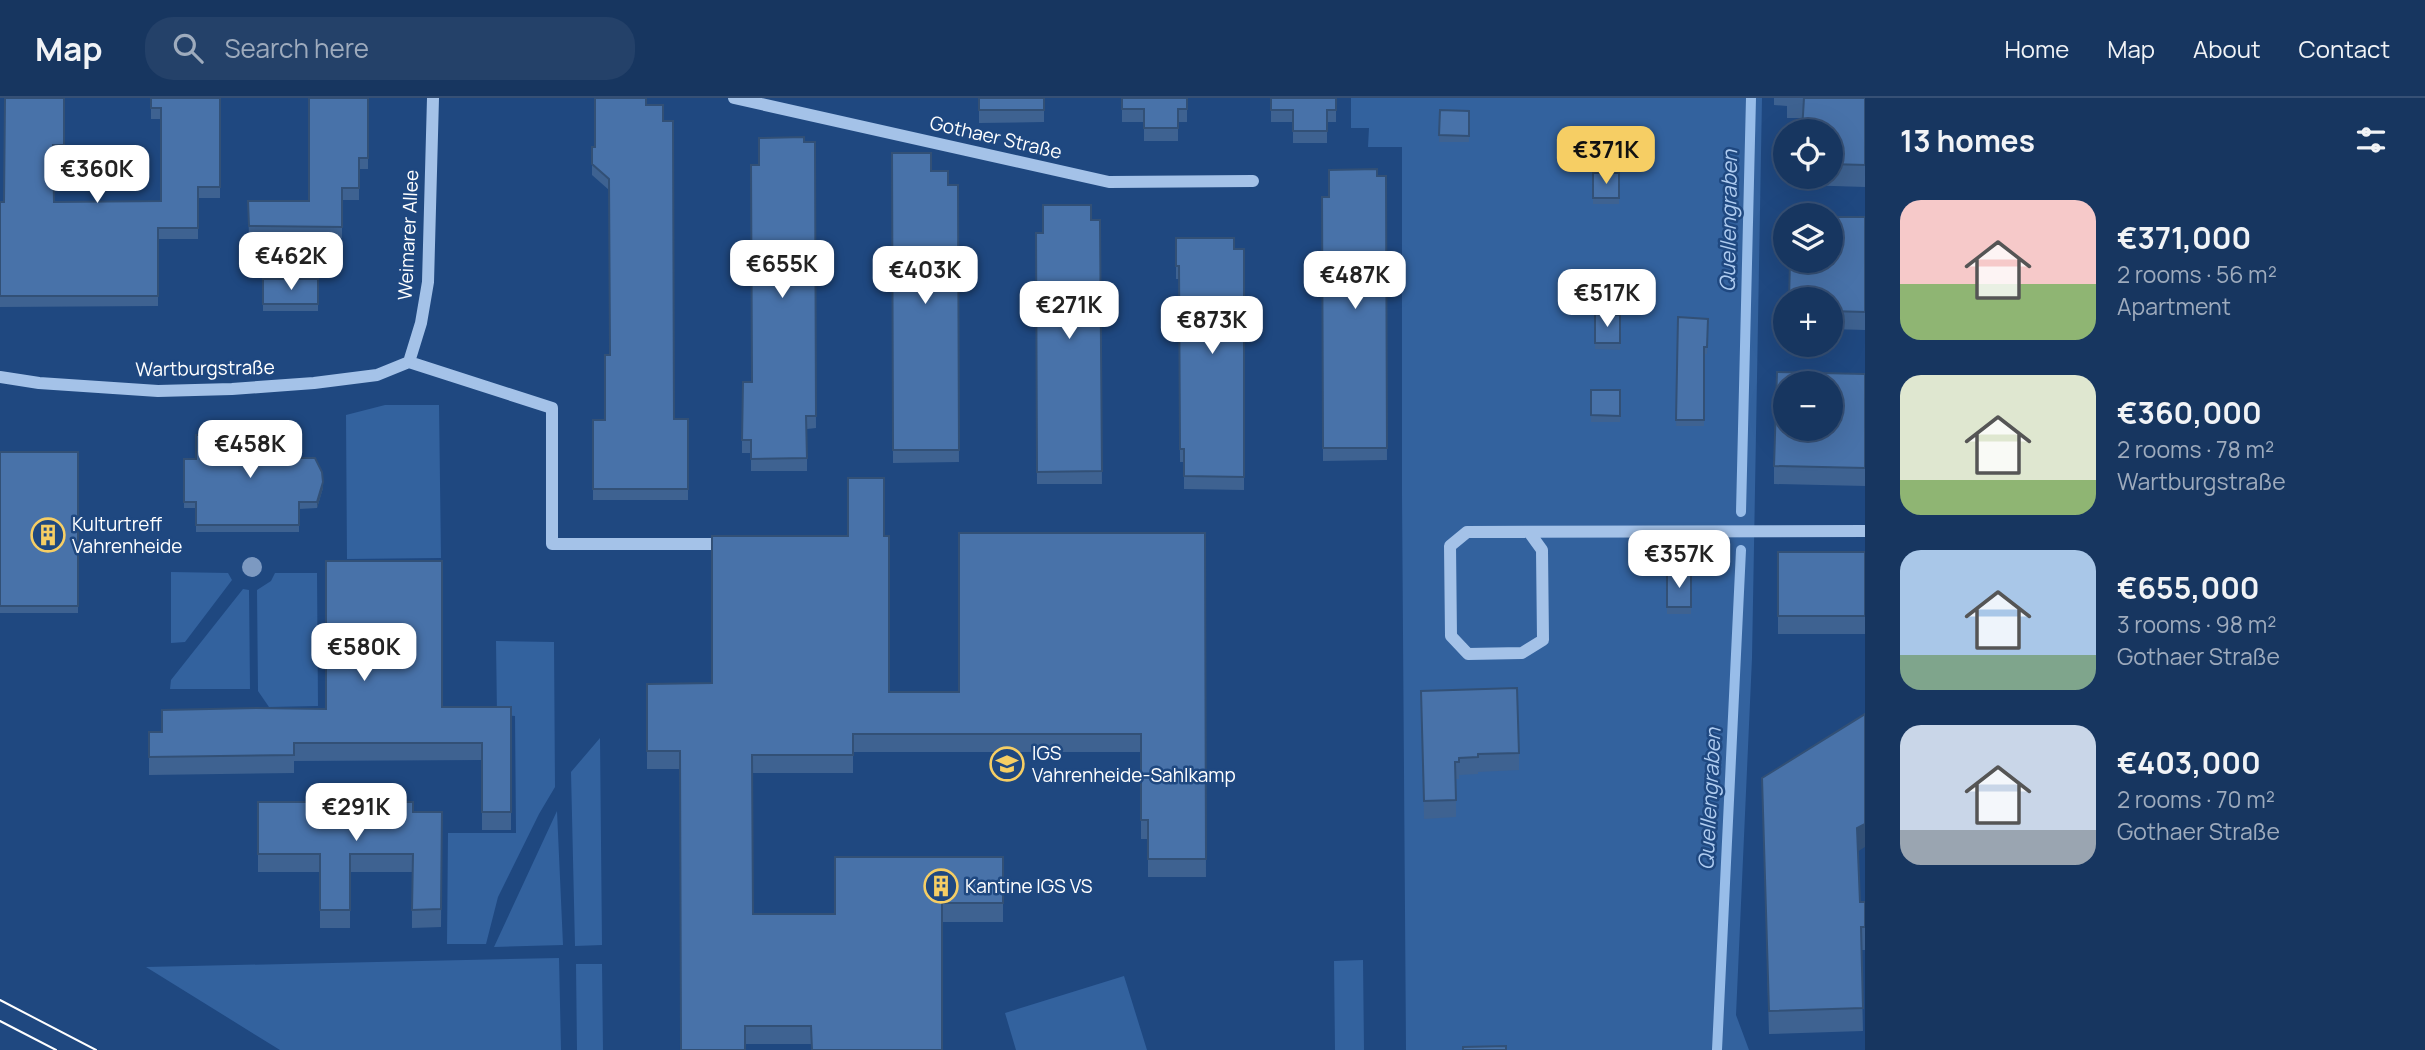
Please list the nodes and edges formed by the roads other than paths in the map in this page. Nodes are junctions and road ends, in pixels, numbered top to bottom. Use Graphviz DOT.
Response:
graph roads {
  1 [pos="433,98"];
  2 [pos="734,98"];
  3 [pos="1253,181"];
  4 [pos="408,362"];
  5 [pos="0,377"];
  6 [pos="1865,531"];
  7 [pos="1529,532"];
  8 [pos="737,544"];
  1 -- 4 [label="street, Weimarer Allee"];
  2 -- 3 [label="street, Gothaer Straße"];
  4 -- 5 [label="street, Wartburgstraße"];
  4 -- 8 [label="street"];
  6 -- 7 [label="street"];
  7 -- 7 [label="street"];
}
